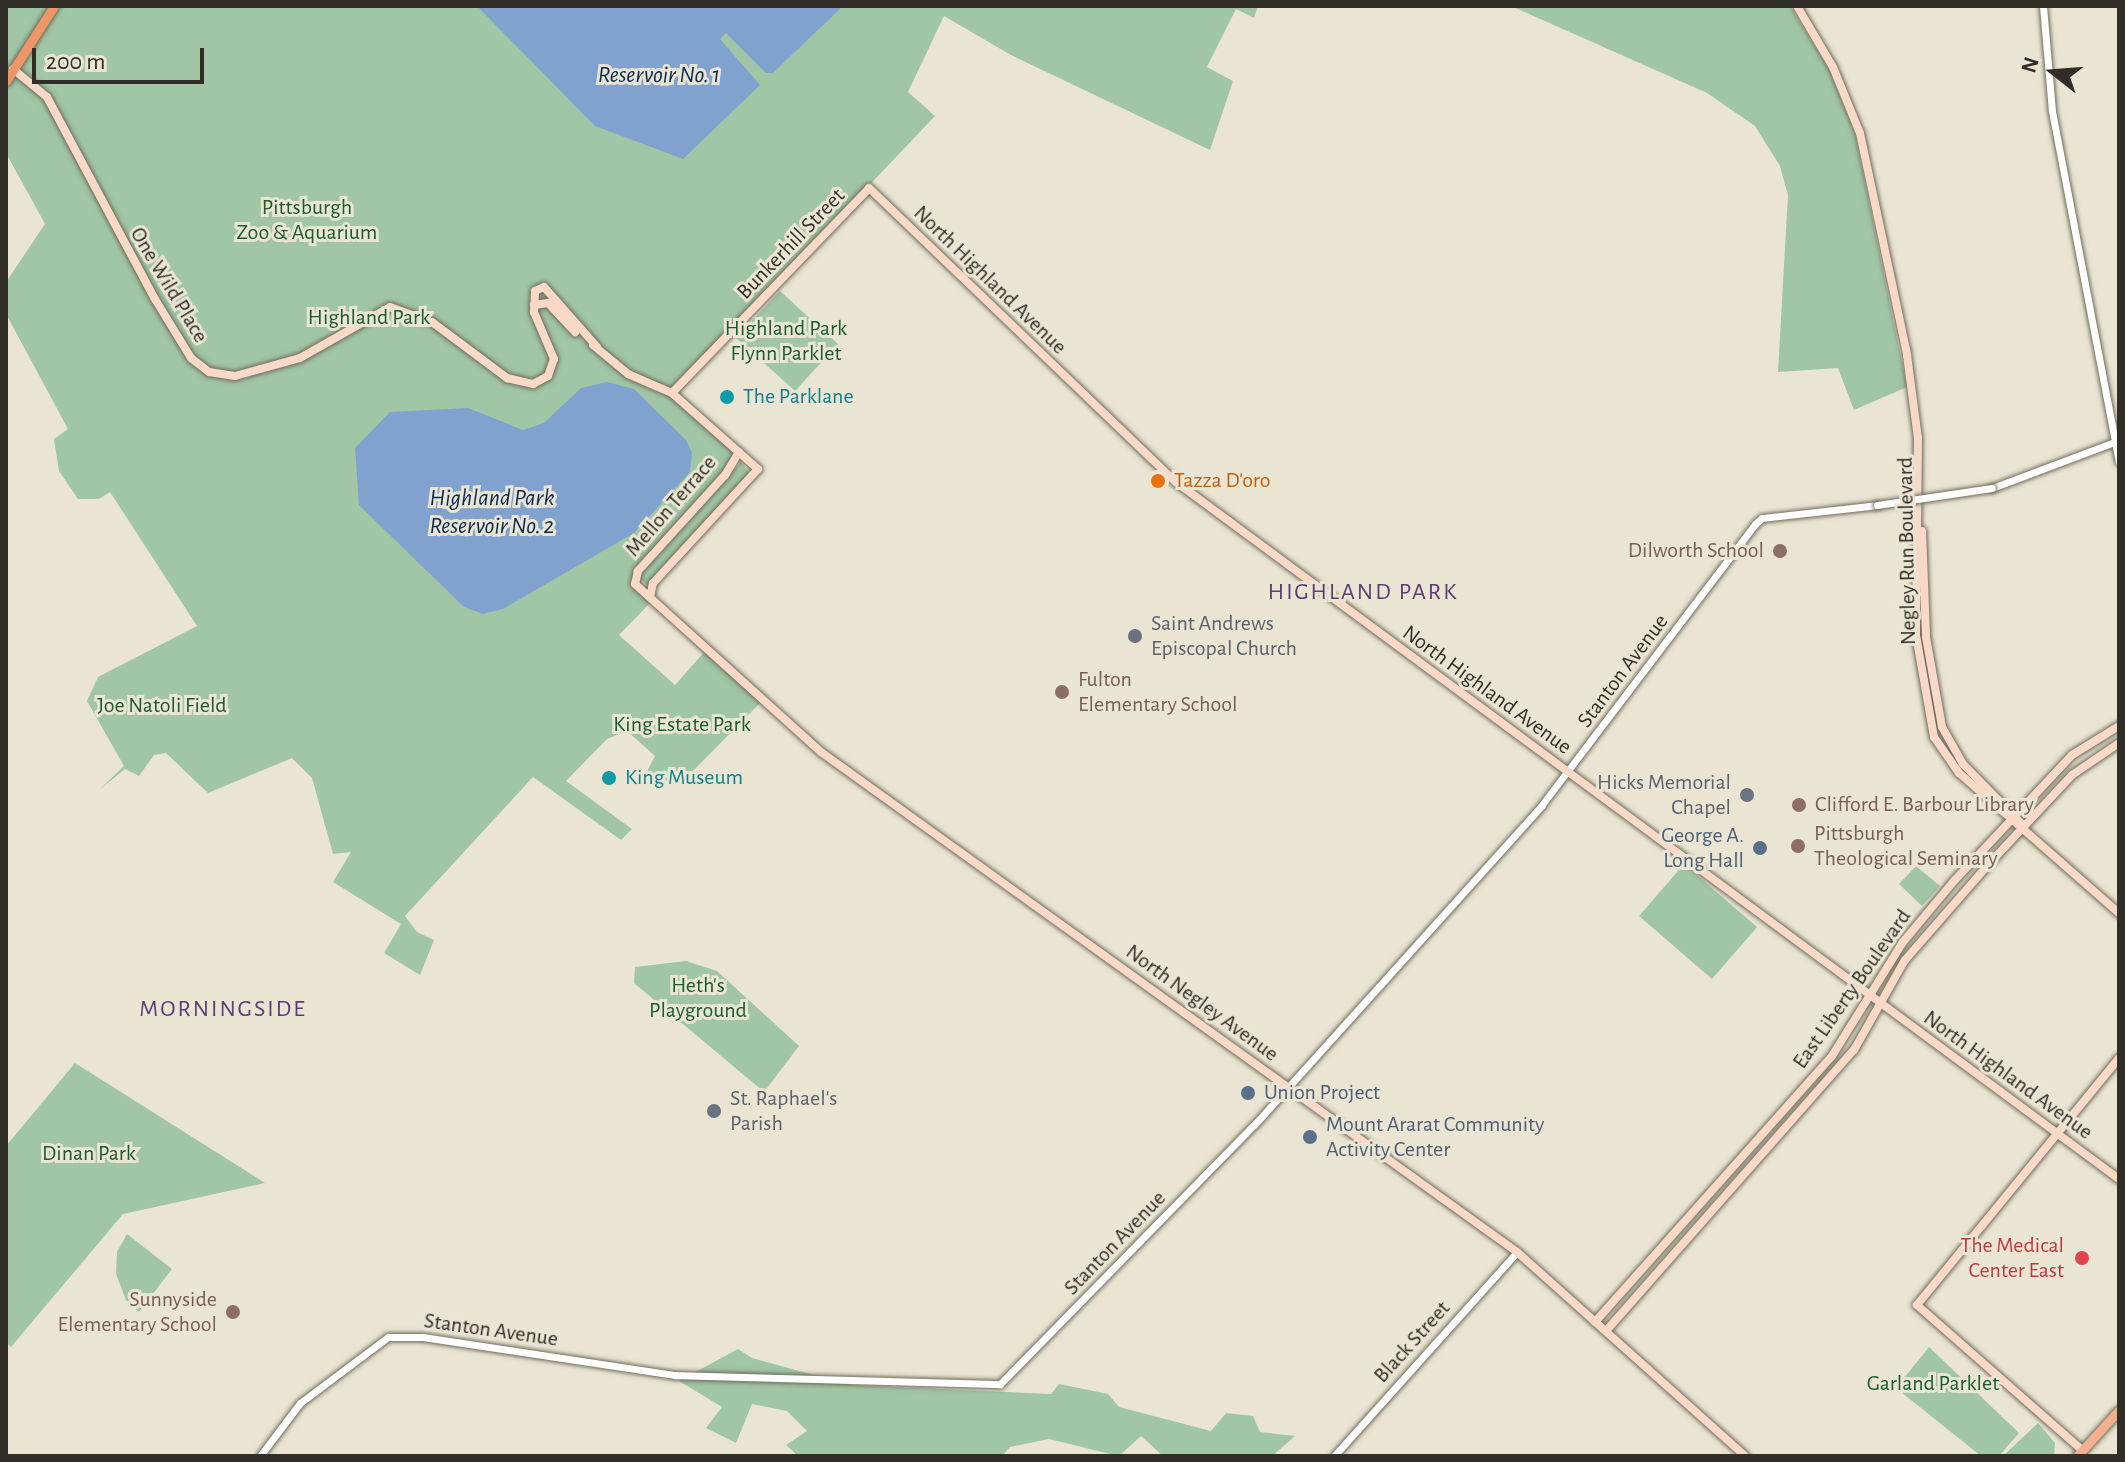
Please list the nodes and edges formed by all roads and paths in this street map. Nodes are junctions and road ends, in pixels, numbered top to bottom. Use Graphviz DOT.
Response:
graph roads {
  1 [pos="54,6"];
  2 [pos="1800,6"];
  3 [pos="2043,6"];
  4 [pos="13,69"];
  5 [pos="6,81"];
  6 [pos="869,188"];
  7 [pos="534,305"];
  8 [pos="597,347"];
  9 [pos="672,393"];
  10 [pos="2112,443"];
  11 [pos="739,452"];
  12 [pos="2119,462"];
  13 [pos="758,469"];
  14 [pos="635,584"];
  15 [pos="650,598"];
  16 [pos="2119,726"];
  17 [pos="2119,743"];
  18 [pos="1570,773"];
  19 [pos="2013,816"];
  20 [pos="2023,826"];
  21 [pos="2119,913"];
  22 [pos="1870,995"];
  23 [pos="1880,1002"];
  24 [pos="2119,1058"];
  25 [pos="1288,1087"];
  26 [pos="2054,1131"];
  27 [pos="2119,1179"];
  28 [pos="1517,1252"];
  29 [pos="1595,1322"];
  30 [pos="1606,1331"];
  31 [pos="2119,1410"];
  32 [pos="2083,1454"];
  33 [pos="260,1456"];
  34 [pos="1334,1456"];
  35 [pos="1745,1456"];
  1 -- 4 [label="highway"];
  2 -- 19 [label="main road, Negley Run Boulevard"];
  3 -- 10 [label="street"];
  4 -- 5 [label="highway"];
  4 -- 7 [label="main road, One Wild Place"];
  6 -- 9 [label="main road, Bunkerhill Street"];
  6 -- 18 [label="main road, North Highland Avenue"];
  7 -- 8 [label="main road, One Wild Place"];
  7 -- 8 [label="main road, One Wild Place"];
  8 -- 9 [label="main road, One Wild Place"];
  9 -- 11 [label="main road, One Wild Place"];
  10 -- 12 [label="street"];
  10 -- 18 [label="street, Stanton Avenue, bridge"];
  11 -- 13 [label="main road, One Wild Place"];
  11 -- 14 [label="main road, Mellon Terrace"];
  13 -- 15 [label="main road, Mellon Terrace"];
  14 -- 15 [label="main road, North Negley Avenue"];
  15 -- 25 [label="main road, North Negley Avenue"];
  16 -- 19 [label="main road, East Liberty Boulevard"];
  17 -- 20 [label="main road, East Liberty Boulevard"];
  18 -- 22 [label="main road, North Highland Avenue"];
  18 -- 25 [label="street, Stanton Avenue"];
  19 -- 20 [label="main road, Negley Run Boulevard"];
  19 -- 22 [label="main road, East Liberty Boulevard"];
  20 -- 21 [label="main road, Negley Run Boulevard"];
  20 -- 23 [label="main road, East Liberty Boulevard"];
  22 -- 23 [label="main road, North Highland Avenue"];
  22 -- 29 [label="main road, East Liberty Boulevard"];
  23 -- 26 [label="main road, North Highland Avenue"];
  23 -- 30 [label="main road, East Liberty Boulevard"];
  24 -- 26 [label="main road"];
  25 -- 28 [label="main road, North Negley Avenue"];
  25 -- 33 [label="street, Stanton Avenue"];
  26 -- 27 [label="main road, North Highland Avenue"];
  26 -- 32 [label="main road"];
  28 -- 29 [label="main road, North Negley Avenue"];
  28 -- 34 [label="street, Black Street"];
  29 -- 30 [label="main road, North Negley Avenue"];
  30 -- 35 [label="main road, North Negley Avenue"];
  31 -- 32 [label="main road"];
}
